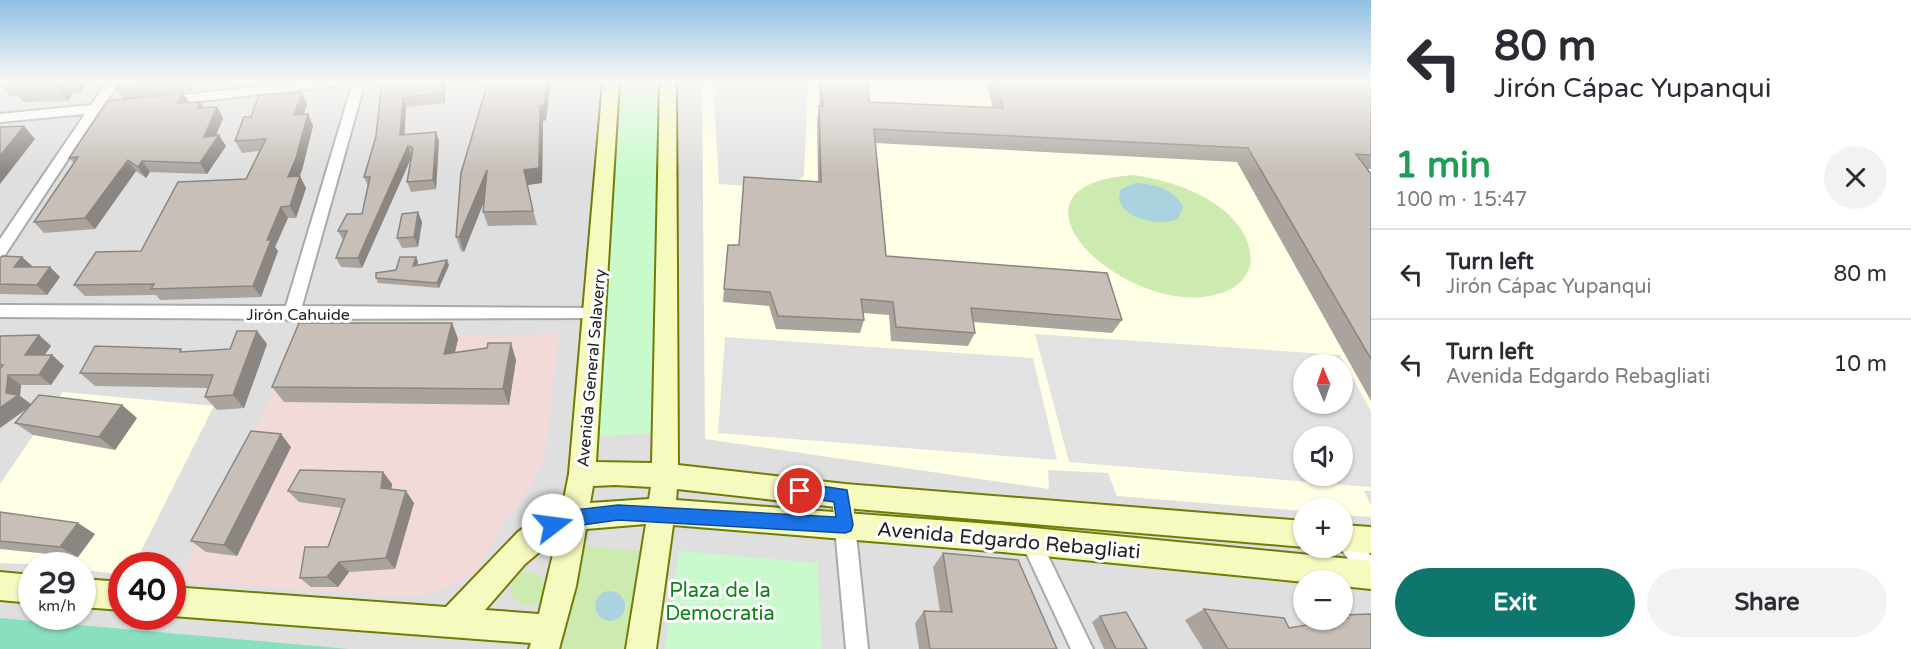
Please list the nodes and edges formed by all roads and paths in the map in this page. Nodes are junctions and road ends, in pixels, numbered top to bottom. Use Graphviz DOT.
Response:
graph roads {
  1 [pos="60,112"];
  2 [pos="93,112"];
  3 [pos="350,112"];
  4 [pos="609,112"];
  5 [pos="668,112"];
  6 [pos="0,118"];
  7 [pos="0,251"];
  8 [pos="0,311"];
  9 [pos="596,314"];
  10 [pos="291,315"];
  11 [pos="582,474"];
  12 [pos="665,475"];
  13 [pos="842,495"];
  14 [pos="661,514"];
  15 [pos="575,518"];
  16 [pos="845,525"];
  17 [pos="1293,533"];
  18 [pos="1353,539"];
  19 [pos="1031,542"];
  20 [pos="1371,574"];
  21 [pos="0,586"];
  22 [pos="18,588"];
  23 [pos="186,602"];
  24 [pos="450,623"];
  25 [pos="546,640"];
  26 [pos="641,649"];
  27 [pos="857,649"];
  28 [pos="1082,649"];
  1 -- 6 [label="street"];
  2 -- 7 [label="street"];
  3 -- 10 [label="street"];
  4 -- 9 [label="street, Avenida General Salaverry"];
  5 -- 12 [label="street"];
  8 -- 10 [label="street, Jirón Cahuide"];
  9 -- 10 [label="street, Jirón Cahuide"];
  9 -- 11 [label="street, Avenida General Salaverry"];
  11 -- 12 [label="street, Avenida Edgardo Rebagliati"];
  11 -- 15 [label="street, Avenida General Salaverry"];
  12 -- 13 [label="street, Avenida Edgardo Rebagliati"];
  12 -- 14 [label="street"];
  13 -- 16 [label="street"];
  13 -- 17 [label="street, Avenida Edgardo Rebagliati"];
  14 -- 15 [label="street, Avenida Edgardo Rebagliati"];
  14 -- 16 [label="street, Avenida Edgardo Rebagliati"];
  14 -- 26 [label="street"];
  15 -- 24 [label="street, Avenida Edgardo Rebagliati"];
  15 -- 25 [label="street, Avenida General Salaverry"];
  16 -- 19 [label="street, Avenida Edgardo Rebagliati"];
  16 -- 27 [label="street"];
  18 -- 20 [label="street"];
  19 -- 20 [label="street, Avenida Edgardo Rebagliati"];
  19 -- 28 [label="street"];
  21 -- 22 [label="street"];
  23 -- 24 [label="street"];
  24 -- 25 [label="street"];
}
